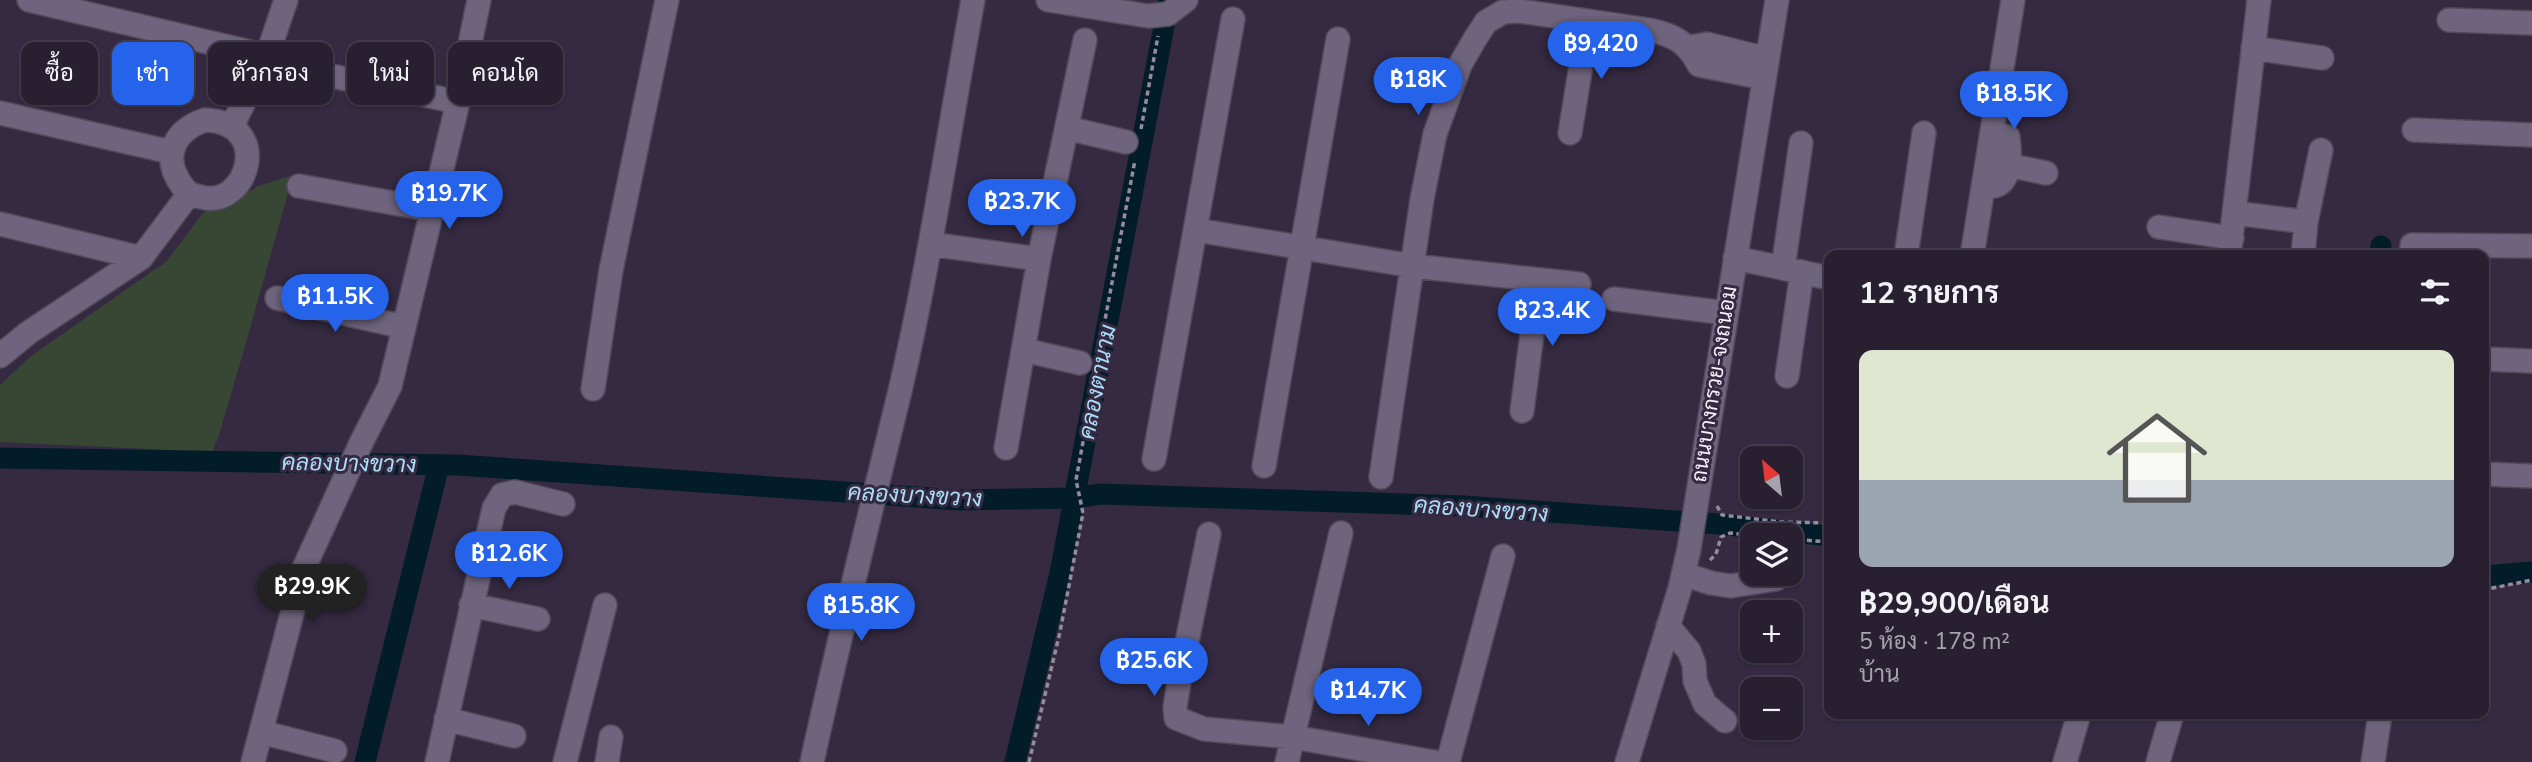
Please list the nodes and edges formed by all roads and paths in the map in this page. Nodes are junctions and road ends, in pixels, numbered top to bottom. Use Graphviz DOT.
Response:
graph roads {
  1 [pos="29,0"];
  2 [pos="286,0"];
  3 [pos="479,0"];
  4 [pos="667,0"];
  5 [pos="973,0"];
  6 [pos="1048,0"];
  7 [pos="1186,0"];
  8 [pos="1776,0"];
  9 [pos="2014,0"];
  10 [pos="2259,0"];
  11 [pos="1233,19"];
  12 [pos="2449,20"];
  13 [pos="1588,22"];
  14 [pos="2532,23"];
  15 [pos="1160,24"];
  16 [pos="1338,38"];
  17 [pos="1086,40"];
  18 [pos="208,42"];
  19 [pos="272,42"];
  20 [pos="470,42"];
  21 [pos="2253,48"];
  22 [pos="2322,58"];
  23 [pos="1765,69"];
  24 [pos="333,76"];
  25 [pos="448,100"];
  26 [pos="242,105"];
  27 [pos="457,105"];
  28 [pos="0,113"];
  29 [pos="232,126"];
  30 [pos="1067,128"];
  31 [pos="2414,130"];
  32 [pos="1992,132"];
  33 [pos="1570,133"];
  34 [pos="1924,133"];
  35 [pos="2532,135"];
  36 [pos="1801,143"];
  37 [pos="1134,144"];
  38 [pos="2320,150"];
  39 [pos="171,152"];
  40 [pos="2008,165"];
  41 [pos="2046,173"];
  42 [pos="299,186"];
  43 [pos="1983,186"];
  44 [pos="189,194"];
  45 [pos="432,210"];
  46 [pos="2235,213"];
  47 [pos="2306,222"];
  48 [pos="0,224"];
  49 [pos="2159,227"];
  50 [pos="1196,230"];
  51 [pos="930,244"];
  52 [pos="2532,246"];
  53 [pos="1301,247"];
  54 [pos="2231,247"];
  55 [pos="1907,250"];
  56 [pos="1973,250"];
  57 [pos="2304,250"];
  58 [pos="2412,250"];
  59 [pos="141,258"];
  60 [pos="1735,258"];
  61 [pos="1039,259"];
  62 [pos="1413,266"];
  63 [pos="1793,270"];
  64 [pos="1824,277"];
  65 [pos="1539,280"];
  66 [pos="1579,284"];
  67 [pos="277,298"];
  68 [pos="1614,299"];
  69 [pos="1726,313"];
  70 [pos="404,327"];
  71 [pos="3,348"];
  72 [pos="1024,350"];
  73 [pos="2489,359"];
  74 [pos="2532,360"];
  75 [pos="1091,365"];
  76 [pos="1787,376"];
  77 [pos="593,389"];
  78 [pos="1522,411"];
  79 [pos="1006,448"];
  80 [pos="1154,459"];
  81 [pos="1264,466"];
  82 [pos="2489,474"];
  83 [pos="2532,476"];
  84 [pos="1381,477"];
  85 [pos="1696,500"];
  86 [pos="563,504"];
  87 [pos="1824,523"];
  88 [pos="1341,533"];
  89 [pos="1209,534"];
  90 [pos="1740,534"];
  91 [pos="1803,540"];
  92 [pos="1824,542"];
  93 [pos="1503,556"];
  94 [pos="1685,566"];
  95 [pos="2532,580"];
  96 [pos="1740,585"];
  97 [pos="2489,589"];
  98 [pos="471,605"];
  99 [pos="605,605"];
  100 [pos="538,620"];
  101 [pos="1668,626"];
  102 [pos="446,719"];
  103 [pos="2078,719"];
  104 [pos="2171,719"];
  105 [pos="2379,719"];
  106 [pos="1725,721"];
  107 [pos="261,732"];
  108 [pos="514,736"];
  109 [pos="611,737"];
  110 [pos="1293,737"];
  111 [pos="335,751"];
  112 [pos="253,762"];
  113 [pos="437,762"];
  114 [pos="565,762"];
  115 [pos="607,762"];
  116 [pos="812,762"];
  117 [pos="1029,762"];
  118 [pos="1287,762"];
  119 [pos="1434,762"];
  120 [pos="1448,762"];
  121 [pos="1627,762"];
  122 [pos="2065,762"];
  123 [pos="2158,762"];
  124 [pos="2373,762"];
  1 -- 18 [label="street"];
  2 -- 19 [label="street"];
  3 -- 20 [label="street"];
  4 -- 77 [label="street"];
  5 -- 51 [label="street"];
  6 -- 7 [label="street"];
  8 -- 23 [label="street, ถนนบางกรวย-จงถนอม"];
  9 -- 32 [label="street"];
  10 -- 21 [label="street"];
  11 -- 50 [label="street"];
  12 -- 14 [label="street"];
  13 -- 23 [label="street"];
  13 -- 33 [label="street"];
  13 -- 62 [label="street"];
  15 -- 37 [label="path"];
  16 -- 53 [label="street"];
  17 -- 30 [label="street"];
  21 -- 22 [label="street"];
  21 -- 46 [label="street"];
  23 -- 60 [label="street, ถนนบางกรวย-จงถนอม"];
  24 -- 25 [label="street"];
  26 -- 29 [label="street"];
  27 -- 45 [label="street"];
  28 -- 39 [label="street"];
  29 -- 39 [label="street"];
  29 -- 44 [label="street"];
  30 -- 37 [label="street"];
  30 -- 61 [label="street"];
  31 -- 35 [label="street"];
  32 -- 40 [label="street"];
  32 -- 43 [label="street"];
  34 -- 55 [label="street"];
  36 -- 63 [label="street"];
  37 -- 75 [label="path"];
  38 -- 47 [label="street"];
  39 -- 44 [label="street"];
  40 -- 41 [label="street"];
  40 -- 43 [label="street"];
  42 -- 45 [label="street"];
  43 -- 56 [label="street"];
  44 -- 59 [label="street"];
  45 -- 70 [label="street"];
  46 -- 47 [label="street"];
  46 -- 54 [label="street"];
  47 -- 57 [label="street"];
  48 -- 59 [label="street"];
  49 -- 54 [label="street"];
  50 -- 53 [label="street"];
  50 -- 80 [label="street"];
  51 -- 61 [label="street"];
  51 -- 116 [label="street"];
  52 -- 58 [label="street"];
  53 -- 62 [label="street"];
  53 -- 81 [label="street"];
  59 -- 71 [label="street"];
  60 -- 63 [label="street"];
  60 -- 69 [label="street, ถนนบางกรวย-จงถนอม"];
  61 -- 72 [label="street"];
  62 -- 65 [label="street"];
  62 -- 84 [label="street"];
  63 -- 64 [label="street"];
  63 -- 76 [label="street"];
  65 -- 66 [label="street"];
  65 -- 78 [label="street"];
  67 -- 70 [label="street"];
  68 -- 69 [label="street"];
  69 -- 85 [label="street, ถนนบางกรวย-จงถนอม"];
  70 -- 107 [label="street"];
  72 -- 75 [label="street"];
  72 -- 79 [label="street"];
  73 -- 74 [label="street"];
  75 -- 117 [label="path"];
  82 -- 83 [label="street"];
  85 -- 87 [label="path"];
  85 -- 94 [label="street, ถนนบางกรวย-จงถนอม"];
  86 -- 98 [label="street"];
  88 -- 110 [label="street"];
  89 -- 110 [label="street"];
  90 -- 94 [label="path"];
  91 -- 92 [label="path"];
  93 -- 120 [label="street"];
  94 -- 96 [label="street"];
  94 -- 101 [label="street, ถนนบางกรวย-จงถนอม"];
  95 -- 97 [label="path"];
  98 -- 100 [label="street"];
  98 -- 102 [label="street"];
  99 -- 114 [label="street"];
  101 -- 106 [label="street"];
  101 -- 121 [label="street, ถนนบางกรวย-จงถนอม"];
  102 -- 108 [label="street"];
  102 -- 113 [label="street"];
  103 -- 122 [label="street"];
  104 -- 123 [label="street"];
  105 -- 124 [label="street"];
  107 -- 111 [label="street"];
  107 -- 112 [label="street"];
  109 -- 115 [label="street"];
  110 -- 118 [label="street"];
  110 -- 119 [label="street"];
}
